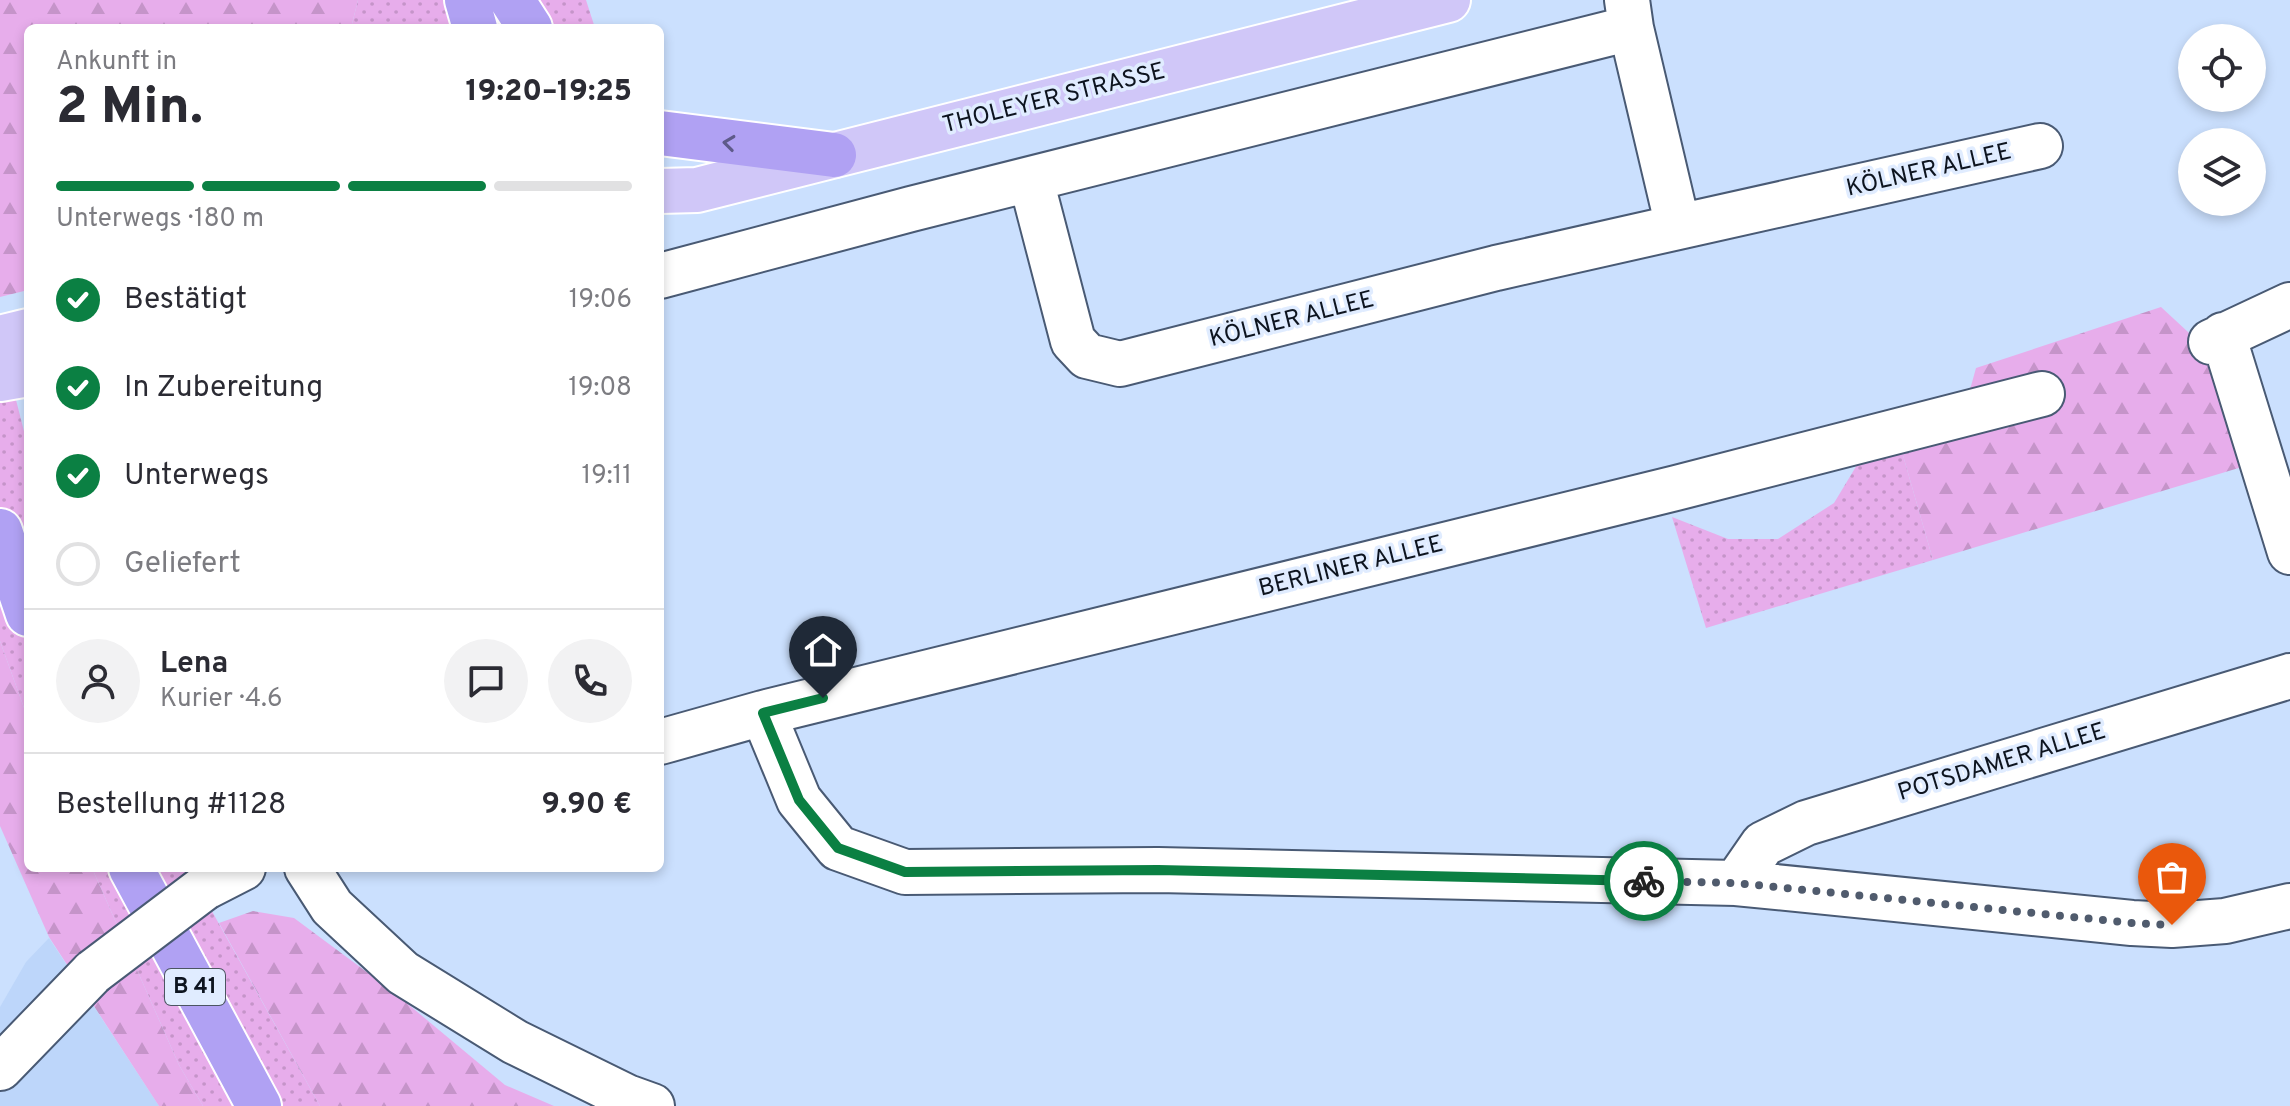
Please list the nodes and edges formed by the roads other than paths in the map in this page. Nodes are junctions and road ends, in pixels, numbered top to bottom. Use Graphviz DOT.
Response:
graph roads {
  1 [pos="465,0"];
  2 [pos="512,0"];
  3 [pos="1448,0"];
  4 [pos="1629,14"];
  5 [pos="461,24"];
  6 [pos="474,24"];
  7 [pos="527,24"];
  8 [pos="664,134"];
  9 [pos="2040,146"];
  10 [pos="834,155"];
  11 [pos="1031,180"];
  12 [pos="664,191"];
  13 [pos="1678,227"];
  14 [pos="664,275"];
  15 [pos="2290,305"];
  16 [pos="24,343"];
  17 [pos="15,369"];
  18 [pos="2042,394"];
  19 [pos="0,531"];
  20 [pos="2290,552"];
  21 [pos="24,602"];
  22 [pos="2290,676"];
  23 [pos="763,713"];
  24 [pos="664,741"];
  25 [pos="133,872"];
  26 [pos="235,872"];
  27 [pos="310,872"];
  28 [pos="1736,883"];
  29 [pos="2290,906"];
  30 [pos="0,1068"];
  31 [pos="259,1106"];
  32 [pos="652,1106"];
  1 -- 5 [label="highway"];
  1 -- 6 [label="highway"];
  2 -- 7 [label="highway"];
  3 -- 10 [label="main road, THOLEYER STRASSE"];
  4 -- 11 [label="street"];
  4 -- 13 [label="street"];
  10 -- 8 [label="highway, one-way"];
  9 -- 13 [label="street, KÖLNER ALLEE"];
  10 -- 12 [label="main road, THOLEYER STRASSE"];
  11 -- 13 [label="street, KÖLNER ALLEE"];
  11 -- 14 [label="street"];
  15 -- 20 [label="street"];
  16 -- 17 [label="main road"];
  18 -- 23 [label="street, BERLINER ALLEE"];
  19 -- 21 [label="highway"];
  22 -- 28 [label="street, POTSDAMER ALLEE"];
  23 -- 24 [label="street, BERLINER ALLEE"];
  23 -- 28 [label="street"];
  25 -- 31 [label="highway, B 41"];
  26 -- 30 [label="street, bridge"];
  27 -- 32 [label="street"];
  28 -- 29 [label="street"];
}
